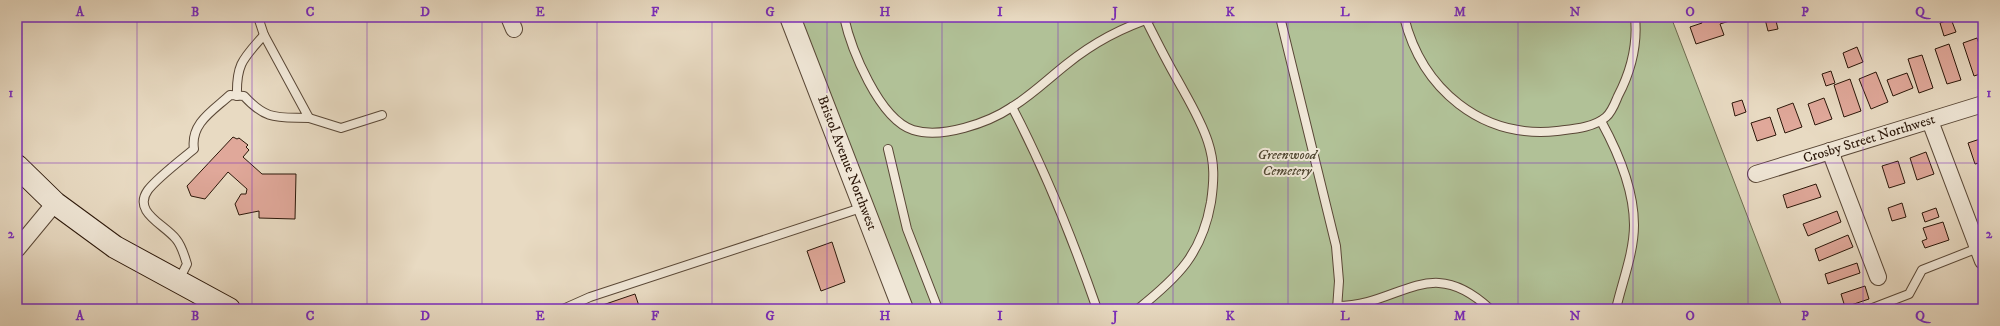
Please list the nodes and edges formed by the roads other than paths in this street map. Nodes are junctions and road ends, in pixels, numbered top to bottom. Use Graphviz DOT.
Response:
graph roads {
  1 [pos="258,17"];
  2 [pos="790,17"];
  3 [pos="844,17"];
  4 [pos="1155,17"];
  5 [pos="1280,17"];
  6 [pos="1404,17"];
  7 [pos="1635,17"];
  8 [pos="1146,20"];
  9 [pos="264,34"];
  10 [pos="237,96"];
  11 [pos="1983,104"];
  12 [pos="1012,107"];
  13 [pos="382,115"];
  14 [pos="309,118"];
  15 [pos="1601,121"];
  16 [pos="1930,121"];
  17 [pos="888,149"];
  18 [pos="1830,152"];
  19 [pos="17,166"];
  20 [pos="1756,174"];
  21 [pos="55,203"];
  22 [pos="864,207"];
  23 [pos="17,250"];
  24 [pos="1981,255"];
  25 [pos="1878,276"];
  26 [pos="178,281"];
  27 [pos="1337,307"];
  28 [pos="229,309"];
  29 [pos="564,309"];
  30 [pos="903,309"];
  31 [pos="938,309"];
  32 [pos="1097,309"];
  33 [pos="1138,309"];
  34 [pos="1490,309"];
  35 [pos="1616,309"];
  36 [pos="1870,309"];
  1 -- 9 [label="lane"];
  2 -- 22 [label="street, Bristol Avenue Northwest"];
  3 -- 12 [label="lane"];
  4 -- 8 [label="lane"];
  5 -- 27 [label="lane"];
  6 -- 15 [label="lane"];
  7 -- 15 [label="lane"];
  8 -- 12 [label="lane"];
  8 -- 33 [label="lane"];
  9 -- 10 [label="lane"];
  9 -- 14 [label="lane"];
  10 -- 14 [label="lane"];
  10 -- 26 [label="lane"];
  11 -- 16 [label="street, Crosby Street Northwest"];
  12 -- 32 [label="lane"];
  13 -- 14 [label="lane"];
  15 -- 35 [label="lane"];
  16 -- 18 [label="street, Crosby Street Northwest"];
  16 -- 24 [label="street"];
  17 -- 31 [label="lane"];
  18 -- 20 [label="street, Crosby Street Northwest"];
  18 -- 25 [label="street"];
  19 -- 21 [label="main road"];
  21 -- 23 [label="street"];
  21 -- 26 [label="main road"];
  22 -- 29 [label="lane"];
  22 -- 30 [label="street, Bristol Avenue Northwest"];
  24 -- 36 [label="lane"];
  26 -- 28 [label="main road"];
  27 -- 34 [label="lane"];
}
